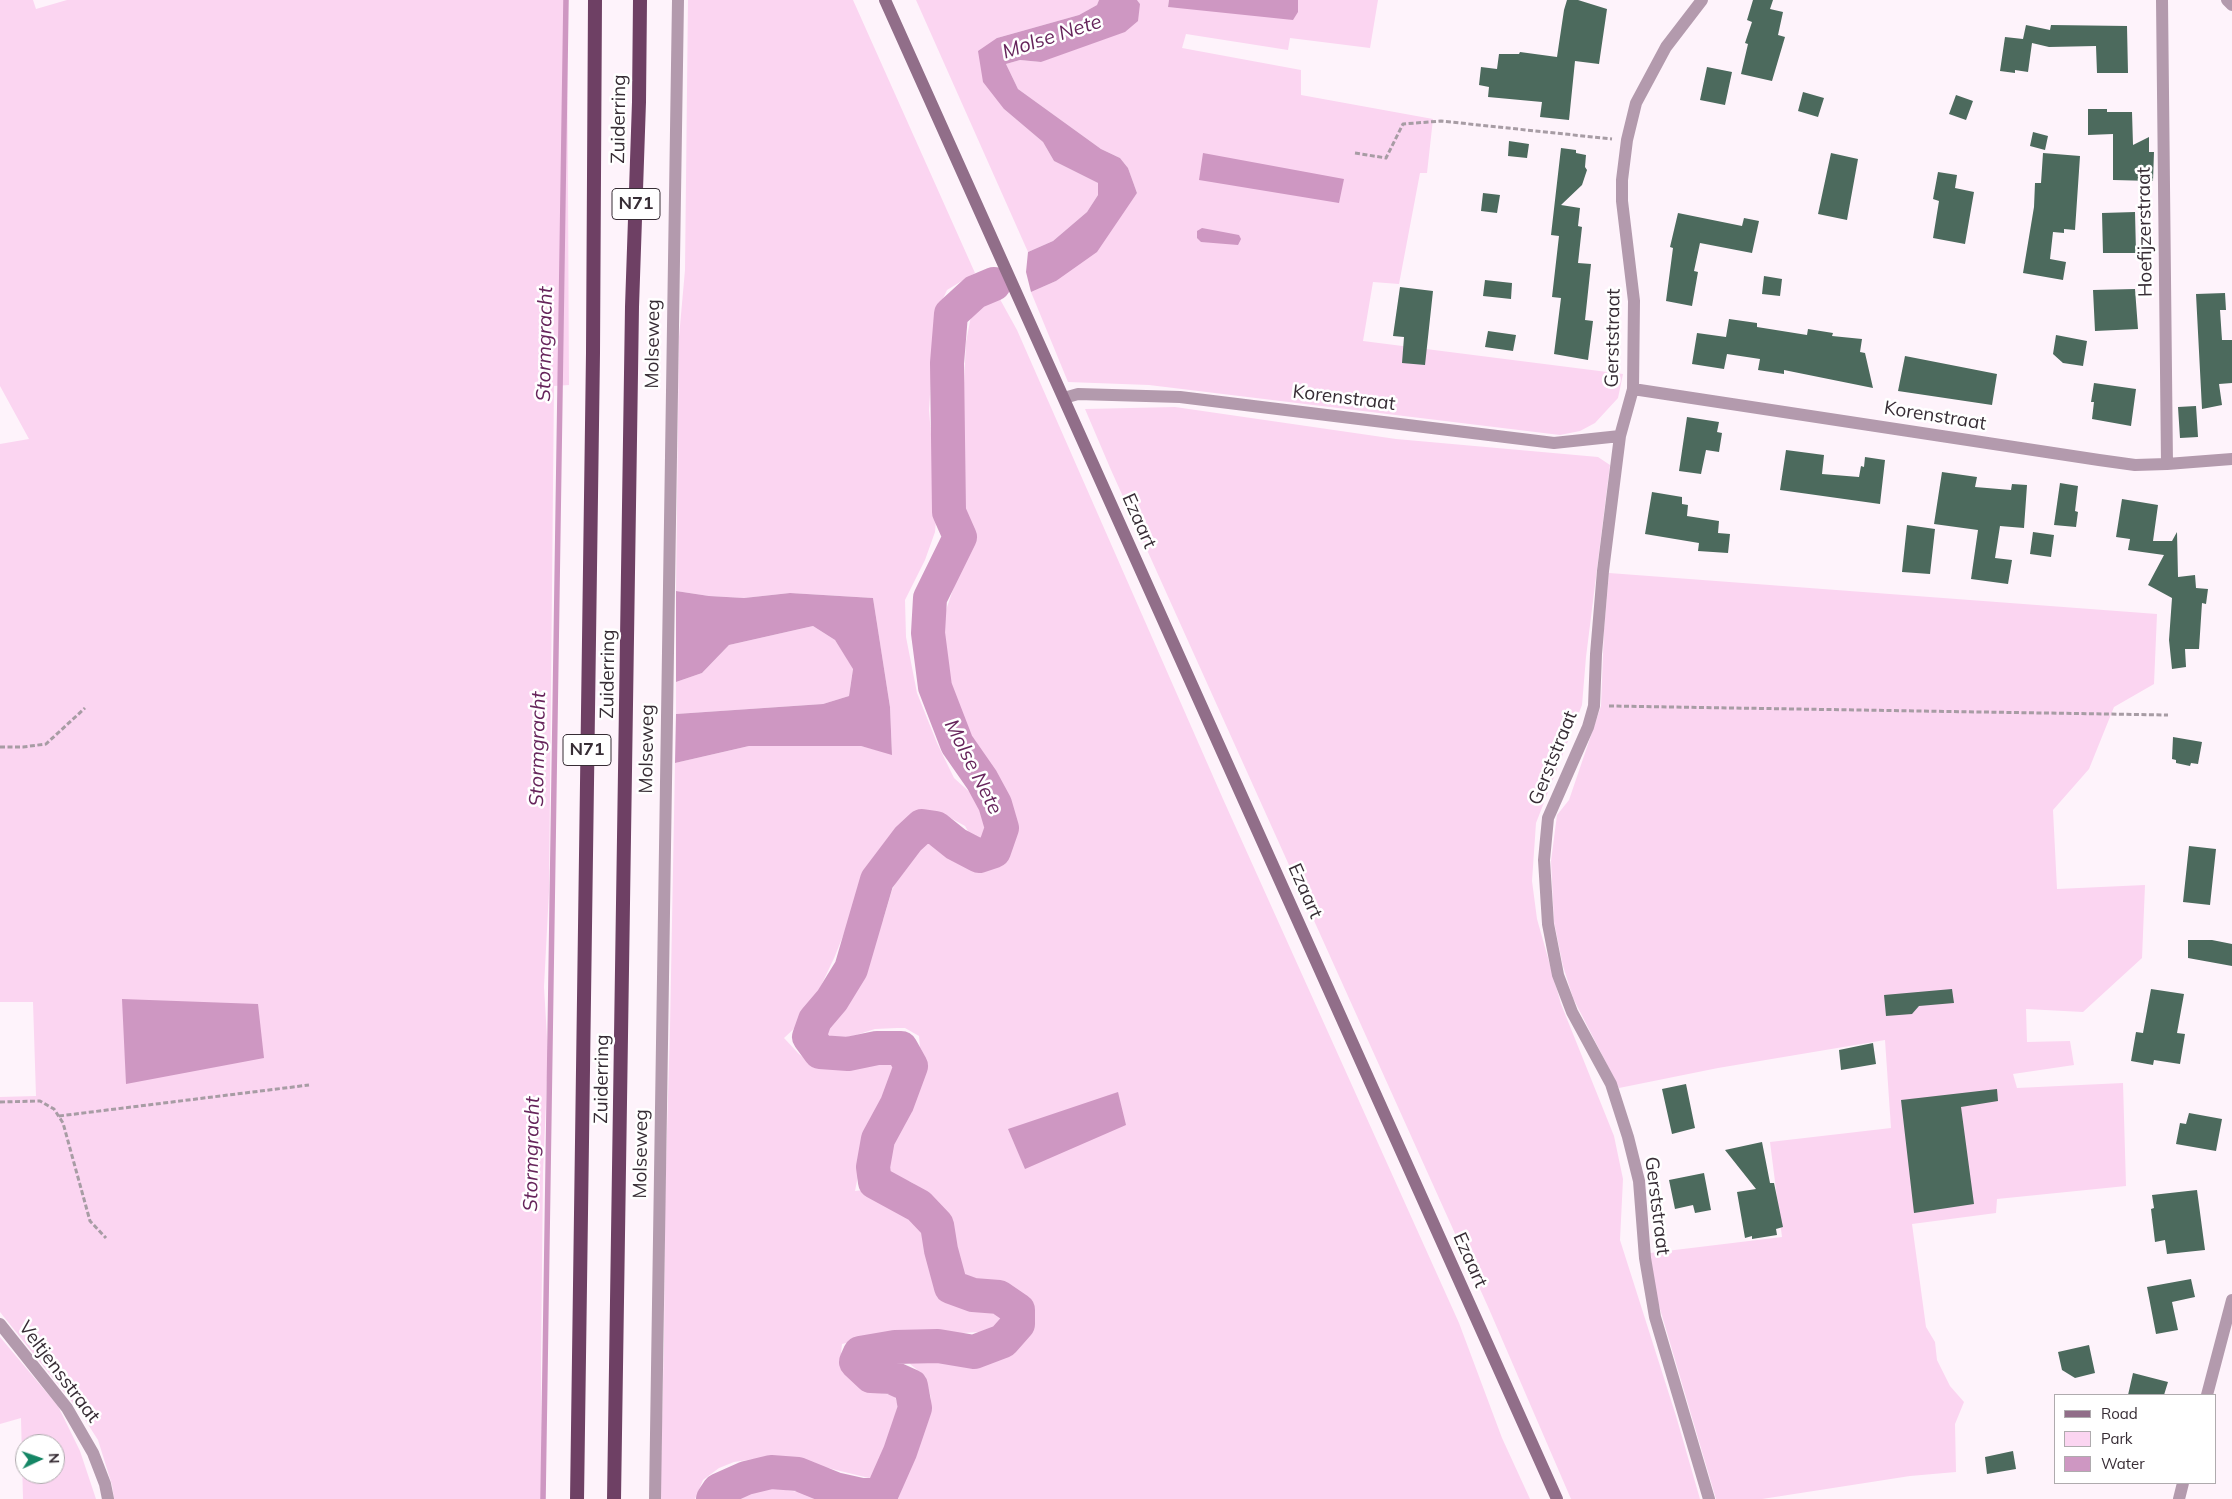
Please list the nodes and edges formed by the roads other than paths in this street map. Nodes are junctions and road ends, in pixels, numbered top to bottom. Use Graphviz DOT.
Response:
graph roads {
  1 [pos="595,0"];
  2 [pos="640,0"];
  3 [pos="678,0"];
  4 [pos="885,0"];
  5 [pos="1702,0"];
  6 [pos="2162,0"];
  7 [pos="2227,0"];
  8 [pos="2232,5"];
  9 [pos="1633,389"];
  10 [pos="1064,398"];
  11 [pos="1620,436"];
  12 [pos="2232,459"];
  13 [pos="2167,464"];
  14 [pos="2232,1300"];
  15 [pos="0,1324"];
  16 [pos="2207,1394"];
  17 [pos="2183,1484"];
  18 [pos="108,1499"];
  19 [pos="577,1499"];
  20 [pos="614,1499"];
  21 [pos="655,1499"];
  22 [pos="1557,1499"];
  23 [pos="1709,1499"];
  24 [pos="2179,1499"];
  1 -- 19 [label="highway, Zuiderring / N71"];
  2 -- 20 [label="highway, Zuiderring / N71"];
  3 -- 21 [label="street, Molseweg"];
  4 -- 10 [label="main road, Ezaart"];
  5 -- 9 [label="street, Gerststraat"];
  6 -- 13 [label="street, Hoefijzerstraat"];
  7 -- 8 [label="street"];
  9 -- 11 [label="street, Gerststraat"];
  9 -- 13 [label="street, Korenstraat"];
  10 -- 11 [label="street, Korenstraat"];
  10 -- 22 [label="main road, Ezaart"];
  11 -- 23 [label="street, Gerststraat"];
  12 -- 13 [label="street, Korenstraat"];
  14 -- 16 [label="street"];
  15 -- 18 [label="street, Veltjensstraat"];
  17 -- 24 [label="street"];
}
